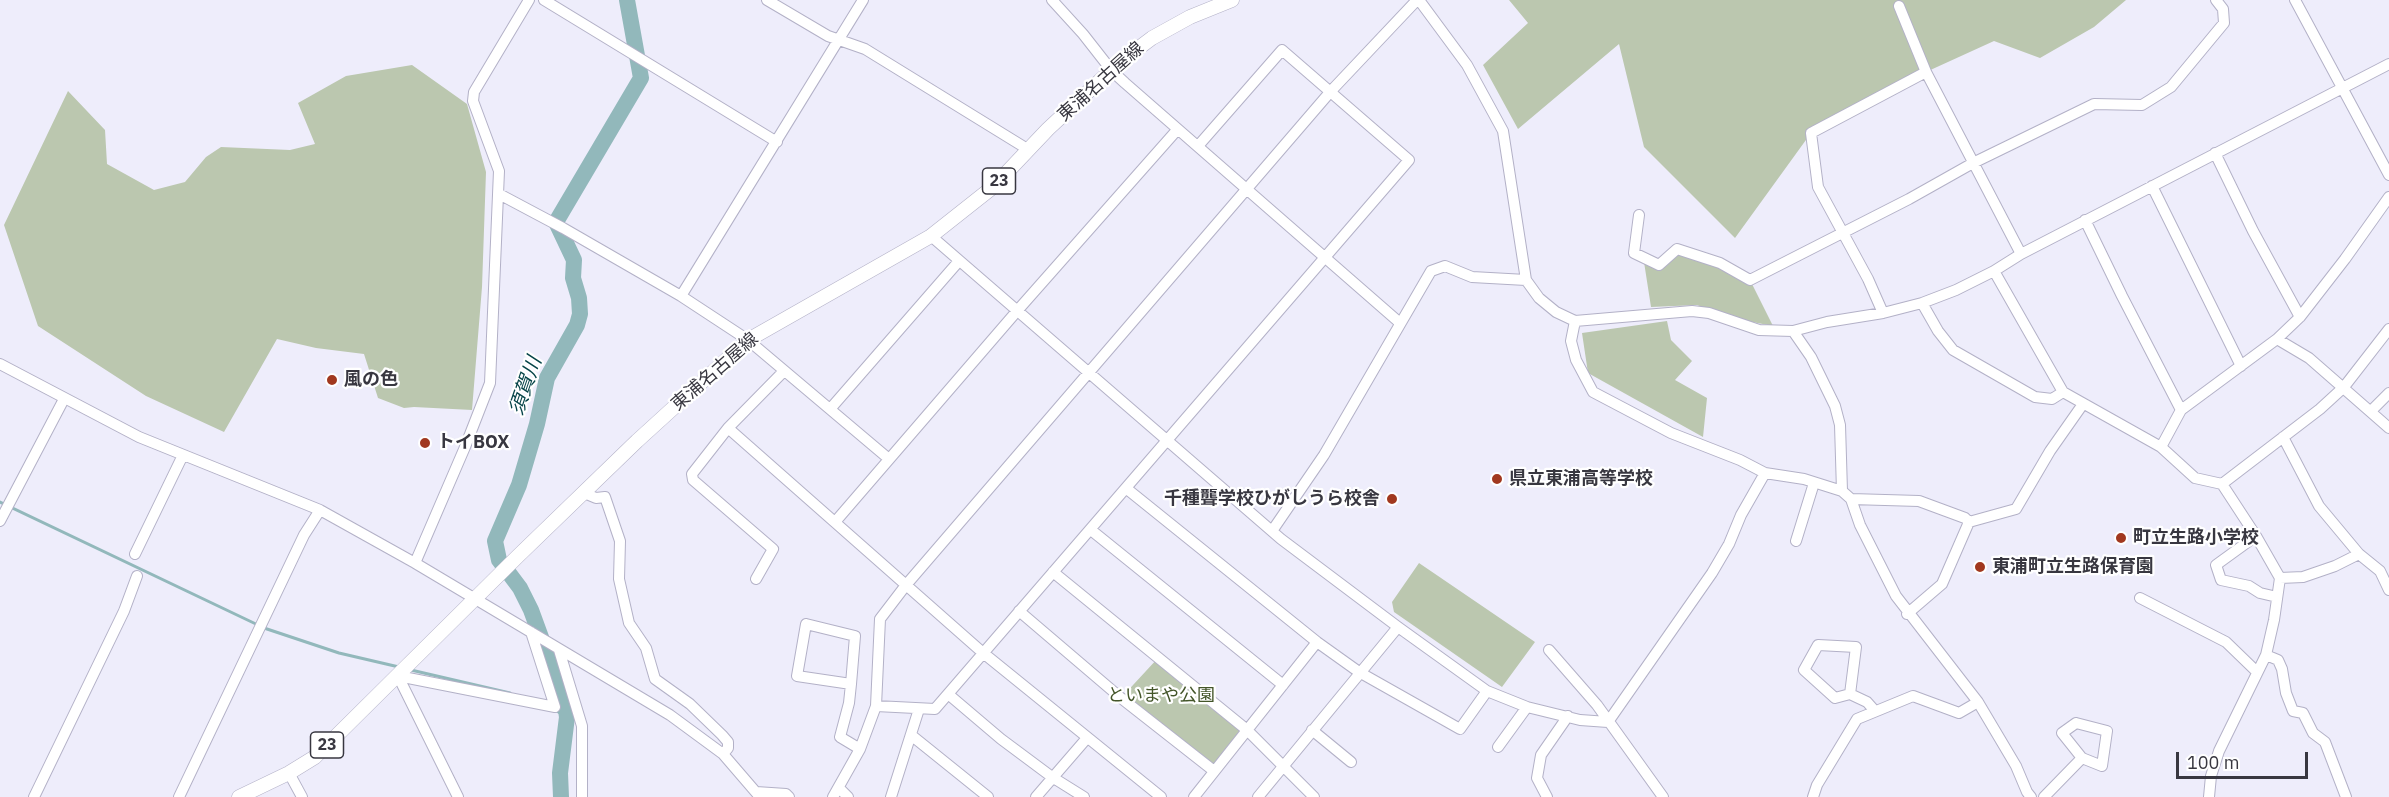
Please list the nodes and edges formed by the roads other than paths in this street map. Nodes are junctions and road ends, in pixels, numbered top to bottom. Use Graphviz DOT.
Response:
graph roads {
  1 [pos="530,0"];
  2 [pos="544,0"];
  3 [pos="767,0"];
  4 [pos="863,0"];
  5 [pos="1052,0"];
  6 [pos="1232,0"];
  7 [pos="1418,0"];
  8 [pos="2216,0"];
  9 [pos="2295,0"];
  10 [pos="1899,6"];
  11 [pos="839,38"];
  12 [pos="2389,64"];
  13 [pos="1112,71"];
  14 [pos="1926,72"];
  15 [pos="2343,87"];
  16 [pos="1331,91"];
  17 [pos="1177,130"];
  18 [pos="777,142"];
  19 [pos="1198,146"];
  20 [pos="1029,150"];
  21 [pos="2215,153"];
  22 [pos="1973,163"];
  23 [pos="2389,175"];
  24 [pos="2152,186"];
  25 [pos="1248,190"];
  26 [pos="499,194"];
  27 [pos="2389,197"];
  28 [pos="1639,215"];
  29 [pos="2085,220"];
  30 [pos="1843,233"];
  31 [pos="930,236"];
  32 [pos="2021,254"];
  33 [pos="1324,258"];
  34 [pos="959,261"];
  35 [pos="1994,271"];
  36 [pos="1526,280"];
  37 [pos="681,296"];
  38 [pos="1922,303"];
  39 [pos="1017,310"];
  40 [pos="1884,313"];
  41 [pos="2300,317"];
  42 [pos="1575,321"];
  43 [pos="1400,323"];
  44 [pos="2389,329"];
  45 [pos="1793,331"];
  46 [pos="2277,339"];
  47 [pos="748,340"];
  48 [pos="0,364"];
  49 [pos="2241,366"];
  50 [pos="784,371"];
  51 [pos="1090,373"];
  52 [pos="2344,387"];
  53 [pos="2063,392"];
  54 [pos="2389,393"];
  55 [pos="64,399"];
  56 [pos="2083,404"];
  57 [pos="831,408"];
  58 [pos="2181,410"];
  59 [pos="2371,411"];
  60 [pos="728,428"];
  61 [pos="2389,428"];
  62 [pos="2283,438"];
  63 [pos="1168,440"];
  64 [pos="2161,447"];
  65 [pos="183,454"];
  66 [pos="889,459"];
  67 [pos="1766,473"];
  68 [pos="1814,483"];
  69 [pos="2222,484"];
  70 [pos="1127,489"];
  71 [pos="1842,490"];
  72 [pos="584,494"];
  73 [pos="1851,499"];
  74 [pos="320,510"];
  75 [pos="0,521"];
  76 [pos="835,522"];
  77 [pos="1969,522"];
  78 [pos="1090,530"];
  79 [pos="1272,531"];
  80 [pos="2256,536"];
  81 [pos="1796,541"];
  82 [pos="135,554"];
  83 [pos="2359,554"];
  84 [pos="415,563"];
  85 [pos="2385,567"];
  86 [pos="1053,572"];
  87 [pos="137,576"];
  88 [pos="2280,578"];
  89 [pos="756,579"];
  90 [pos="906,585"];
  91 [pos="2389,590"];
  92 [pos="2277,597"];
  93 [pos="2140,598"];
  94 [pos="475,599"];
  95 [pos="1019,611"];
  96 [pos="1907,614"];
  97 [pos="1398,627"];
  98 [pos="531,632"];
  99 [pos="1317,642"];
  100 [pos="558,649"];
  101 [pos="1549,650"];
  102 [pos="982,652"];
  103 [pos="2266,655"];
  104 [pos="403,671"];
  105 [pos="1359,672"];
  106 [pos="2258,672"];
  107 [pos="851,684"];
  108 [pos="1283,685"];
  109 [pos="1487,691"];
  110 [pos="948,694"];
  111 [pos="1850,694"];
  112 [pos="1978,702"];
  113 [pos="876,706"];
  114 [pos="1527,707"];
  115 [pos="919,709"];
  116 [pos="1875,711"];
  117 [pos="1568,716"];
  118 [pos="1608,722"];
  119 [pos="1247,730"];
  120 [pos="1312,730"];
  121 [pos="911,735"];
  122 [pos="1087,738"];
  123 [pos="1498,747"];
  124 [pos="860,749"];
  125 [pos="723,754"];
  126 [pos="2082,758"];
  127 [pos="1351,762"];
  128 [pos="1282,766"];
  129 [pos="1214,771"];
  130 [pos="289,773"];
  131 [pos="1052,777"];
  132 [pos="836,792"];
  133 [pos="758,795"];
  134 [pos="34,797"];
  135 [pos="179,797"];
  136 [pos="238,797"];
  137 [pos="302,797"];
  138 [pos="458,797"];
  139 [pos="582,797"];
  140 [pos="789,797"];
  141 [pos="848,797"];
  142 [pos="891,797"];
  143 [pos="988,797"];
  144 [pos="1036,797"];
  145 [pos="1084,797"];
  146 [pos="1161,797"];
  147 [pos="1194,797"];
  148 [pos="1258,797"];
  149 [pos="1314,797"];
  150 [pos="1547,797"];
  151 [pos="1663,797"];
  152 [pos="1813,797"];
  153 [pos="2031,797"];
  154 [pos="2044,797"];
  155 [pos="2209,797"];
  156 [pos="2346,797"];
  1 -- 26 [label="street"];
  2 -- 18 [label="street"];
  3 -- 11 [label="street"];
  4 -- 11 [label="street"];
  5 -- 13 [label="street"];
  6 -- 13 [label="main road, 東浦名古屋線 / 23"];
  7 -- 16 [label="street"];
  7 -- 36 [label="street"];
  8 -- 22 [label="street"];
  9 -- 15 [label="street"];
  10 -- 14 [label="street"];
  11 -- 18 [label="street"];
  11 -- 20 [label="street"];
  12 -- 15 [label="street"];
  13 -- 17 [label="street"];
  13 -- 20 [label="main road, 東浦名古屋線 / 23"];
  14 -- 22 [label="street"];
  14 -- 30 [label="street"];
  15 -- 21 [label="street"];
  15 -- 23 [label="street"];
  16 -- 19 [label="street"];
  16 -- 25 [label="street"];
  16 -- 33 [label="street"];
  17 -- 19 [label="street"];
  17 -- 39 [label="street"];
  18 -- 37 [label="street"];
  19 -- 25 [label="street"];
  20 -- 31 [label="main road, 東浦名古屋線 / 23"];
  21 -- 24 [label="street"];
  21 -- 41 [label="street"];
  22 -- 30 [label="street"];
  22 -- 32 [label="street"];
  24 -- 29 [label="street"];
  24 -- 49 [label="street"];
  25 -- 33 [label="street"];
  25 -- 51 [label="street"];
  26 -- 37 [label="street"];
  26 -- 84 [label="street"];
  27 -- 41 [label="street"];
  28 -- 30 [label="street"];
  29 -- 32 [label="street"];
  29 -- 58 [label="street"];
  30 -- 40 [label="street"];
  31 -- 34 [label="street"];
  31 -- 47 [label="main road, 東浦名古屋線 / 23"];
  32 -- 35 [label="street"];
  33 -- 43 [label="street"];
  33 -- 63 [label="street"];
  34 -- 39 [label="street"];
  34 -- 57 [label="street"];
  35 -- 38 [label="street"];
  35 -- 53 [label="street"];
  36 -- 42 [label="street"];
  36 -- 43 [label="street"];
  37 -- 47 [label="street"];
  38 -- 40 [label="street"];
  38 -- 53 [label="street"];
  39 -- 51 [label="street"];
  39 -- 66 [label="street"];
  40 -- 45 [label="street"];
  41 -- 46 [label="street"];
  42 -- 45 [label="street"];
  42 -- 67 [label="street"];
  43 -- 79 [label="street"];
  44 -- 52 [label="street"];
  45 -- 71 [label="street"];
  46 -- 49 [label="street"];
  46 -- 52 [label="street"];
  47 -- 50 [label="street"];
  47 -- 72 [label="main road, 東浦名古屋線 / 23"];
  48 -- 55 [label="street"];
  49 -- 58 [label="street"];
  50 -- 57 [label="street"];
  50 -- 60 [label="street"];
  51 -- 63 [label="street"];
  51 -- 90 [label="street"];
  52 -- 59 [label="street"];
  52 -- 62 [label="street"];
  53 -- 56 [label="street"];
  54 -- 59 [label="street"];
  55 -- 65 [label="street"];
  55 -- 75 [label="street"];
  56 -- 64 [label="street"];
  56 -- 77 [label="street"];
  57 -- 66 [label="street"];
  58 -- 64 [label="street"];
  59 -- 61 [label="street"];
  60 -- 76 [label="street"];
  60 -- 89 [label="street"];
  62 -- 69 [label="street"];
  62 -- 83 [label="street"];
  63 -- 70 [label="street"];
  63 -- 79 [label="street"];
  64 -- 69 [label="street"];
  65 -- 74 [label="street"];
  65 -- 82 [label="street"];
  66 -- 76 [label="street"];
  67 -- 68 [label="street"];
  67 -- 118 [label="street"];
  68 -- 71 [label="street"];
  68 -- 81 [label="street"];
  69 -- 80 [label="street"];
  70 -- 78 [label="street"];
  70 -- 99 [label="street"];
  71 -- 73 [label="street"];
  72 -- 94 [label="main road, 東浦名古屋線 / 23"];
  72 -- 125 [label="street"];
  73 -- 77 [label="street"];
  73 -- 96 [label="street"];
  74 -- 84 [label="street"];
  74 -- 135 [label="street"];
  76 -- 90 [label="street"];
  77 -- 96 [label="street"];
  78 -- 86 [label="street"];
  78 -- 108 [label="street"];
  79 -- 97 [label="street"];
  80 -- 88 [label="street"];
  80 -- 92 [label="street"];
  83 -- 85 [label="street"];
  83 -- 88 [label="street"];
  84 -- 94 [label="street"];
  85 -- 91 [label="street"];
  86 -- 95 [label="street"];
  86 -- 119 [label="street"];
  87 -- 134 [label="street"];
  88 -- 92 [label="street"];
  90 -- 102 [label="street"];
  90 -- 113 [label="street"];
  92 -- 103 [label="street"];
  93 -- 106 [label="street"];
  94 -- 98 [label="street"];
  94 -- 104 [label="main road, 東浦名古屋線 / 23"];
  95 -- 102 [label="street"];
  95 -- 129 [label="street"];
  96 -- 112 [label="street"];
  97 -- 105 [label="street"];
  97 -- 109 [label="street"];
  98 -- 100 [label="street"];
  98 -- 104 [label="street"];
  99 -- 105 [label="street"];
  99 -- 108 [label="street"];
  100 -- 125 [label="street"];
  100 -- 139 [label="street"];
  101 -- 118 [label="street"];
  102 -- 110 [label="street"];
  102 -- 122 [label="street"];
  103 -- 106 [label="street"];
  103 -- 156 [label="street"];
  104 -- 130 [label="main road, 東浦名古屋線 / 23"];
  104 -- 138 [label="street"];
  105 -- 109 [label="street"];
  105 -- 120 [label="street"];
  106 -- 155 [label="street"];
  107 -- 107 [label="street"];
  107 -- 124 [label="street"];
  108 -- 119 [label="street"];
  109 -- 114 [label="street"];
  110 -- 115 [label="street"];
  110 -- 131 [label="street"];
  111 -- 111 [label="street"];
  111 -- 116 [label="street"];
  112 -- 116 [label="street"];
  112 -- 153 [label="street"];
  113 -- 115 [label="street"];
  113 -- 124 [label="street"];
  114 -- 117 [label="street"];
  114 -- 123 [label="street"];
  115 -- 121 [label="street"];
  116 -- 152 [label="street"];
  117 -- 118 [label="street"];
  117 -- 150 [label="street"];
  118 -- 151 [label="street"];
  119 -- 128 [label="street"];
  119 -- 129 [label="street"];
  120 -- 127 [label="street"];
  120 -- 128 [label="street"];
  121 -- 142 [label="street"];
  121 -- 143 [label="street"];
  122 -- 131 [label="street"];
  122 -- 146 [label="street"];
  124 -- 132 [label="street"];
  125 -- 133 [label="street"];
  126 -- 126 [label="street"];
  126 -- 154 [label="street"];
  128 -- 148 [label="street"];
  128 -- 149 [label="street"];
  129 -- 147 [label="street"];
  130 -- 136 [label="main road, 東浦名古屋線 / 23"];
  130 -- 137 [label="street"];
  131 -- 144 [label="street"];
  131 -- 145 [label="street"];
  132 -- 141 [label="street"];
  133 -- 140 [label="street"];
}
